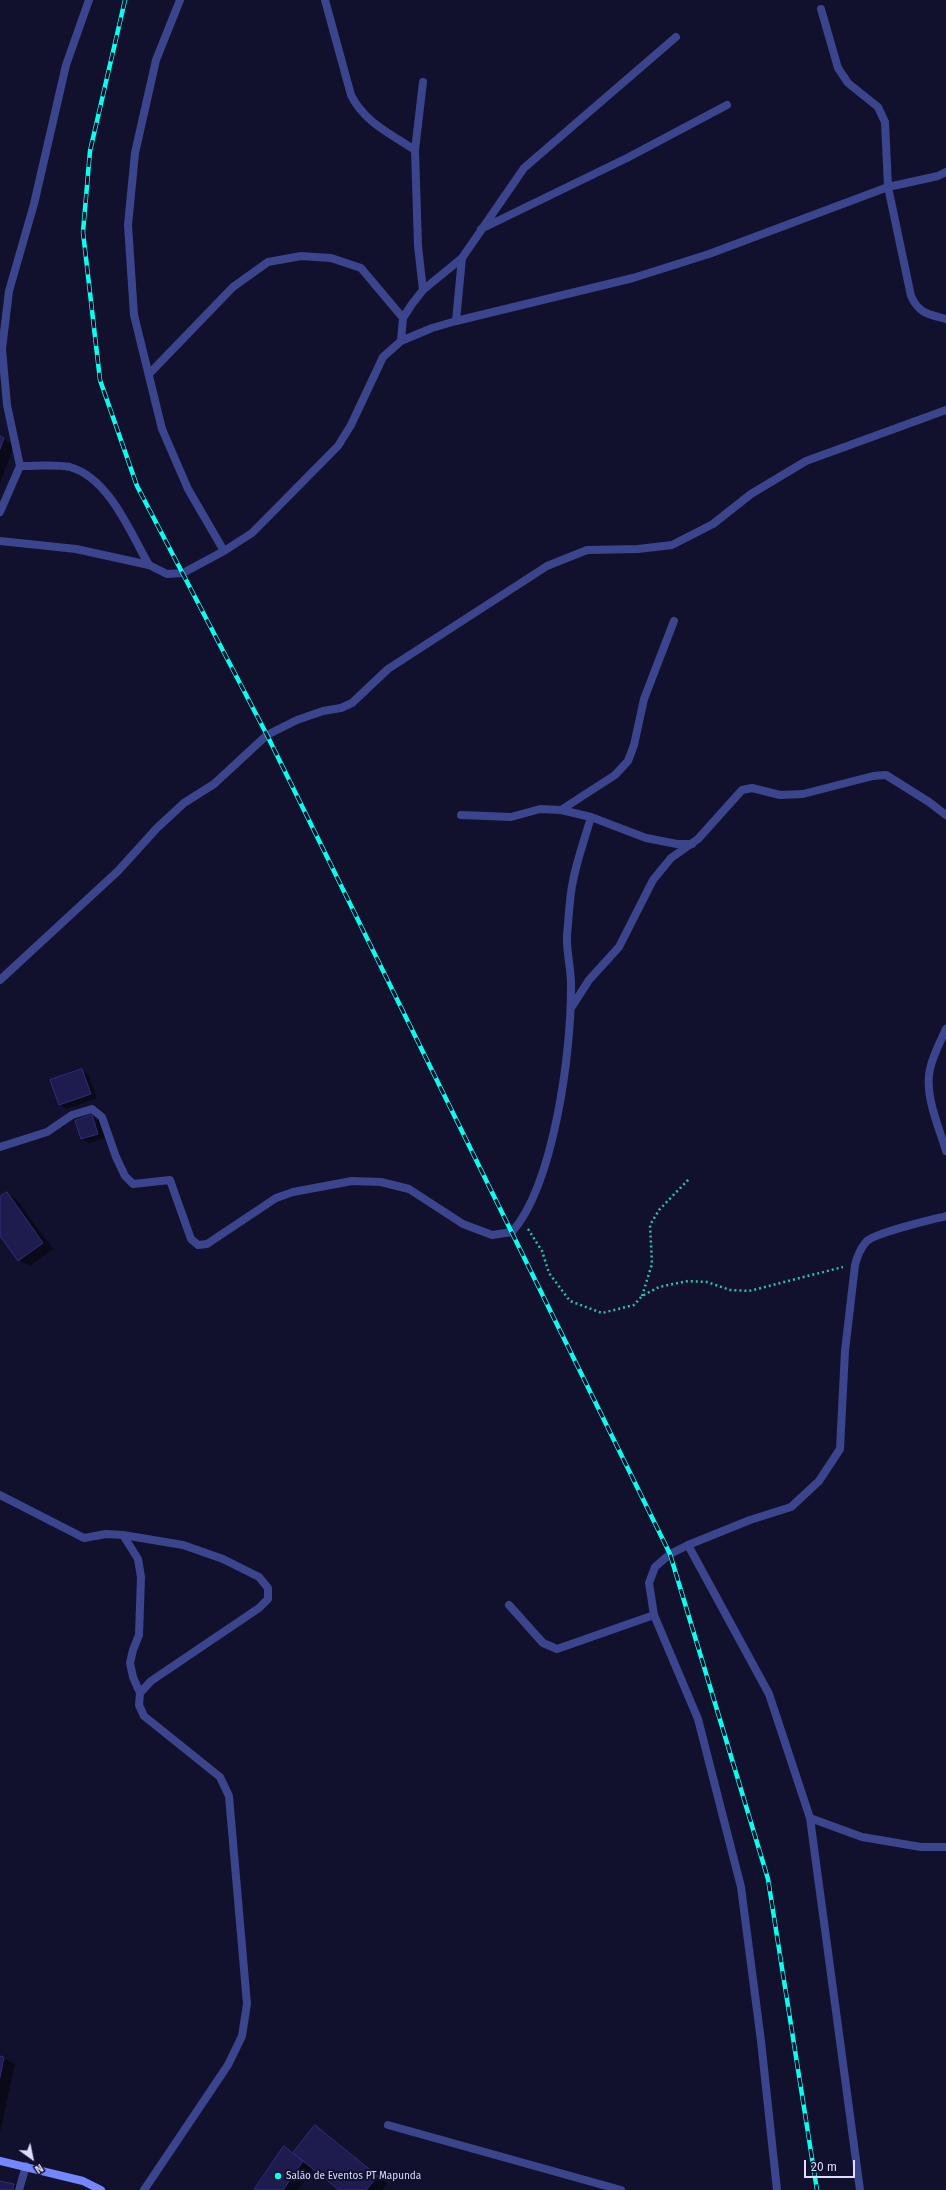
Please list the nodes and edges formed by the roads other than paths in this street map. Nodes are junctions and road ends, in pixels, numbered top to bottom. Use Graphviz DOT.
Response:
graph roads {
  1 [pos="89,0"];
  2 [pos="180,0"];
  3 [pos="325,0"];
  4 [pos="820,9"];
  5 [pos="676,37"];
  6 [pos="423,82"];
  7 [pos="727,105"];
  8 [pos="415,150"];
  9 [pos="946,172"];
  10 [pos="888,187"];
  11 [pos="481,229"];
  12 [pos="462,258"];
  13 [pos="423,290"];
  14 [pos="403,318"];
  15 [pos="946,319"];
  16 [pos="456,321"];
  17 [pos="401,341"];
  18 [pos="149,374"];
  19 [pos="946,410"];
  20 [pos="20,466"];
  21 [pos="0,512"];
  22 [pos="0,541"];
  23 [pos="224,551"];
  24 [pos="149,565"];
  25 [pos="674,621"];
  26 [pos="561,810"];
  27 [pos="461,815"];
  28 [pos="946,815"];
  29 [pos="591,817"];
  30 [pos="693,844"];
  31 [pos="0,980"];
  32 [pos="571,1008"];
  33 [pos="946,1029"];
  34 [pos="0,1147"];
  35 [pos="946,1152"];
  36 [pos="946,1216"];
  37 [pos="0,1495"];
  38 [pos="123,1535"];
  39 [pos="688,1545"];
  40 [pos="509,1605"];
  41 [pos="654,1615"];
  42 [pos="140,1693"];
  43 [pos="810,1818"];
  44 [pos="946,1847"];
  45 [pos="388,2125"];
  46 [pos="0,2161"];
  47 [pos="26,2166"];
  48 [pos="19,2190"];
  49 [pos="101,2190"];
  50 [pos="144,2190"];
  51 [pos="621,2190"];
  52 [pos="777,2190"];
  53 [pos="860,2190"];
  1 -- 20 [label="street"];
  2 -- 18 [label="street"];
  3 -- 8 [label="street"];
  4 -- 10 [label="street"];
  5 -- 11 [label="street"];
  6 -- 8 [label="street"];
  7 -- 11 [label="street"];
  8 -- 13 [label="street"];
  9 -- 10 [label="street"];
  10 -- 15 [label="street"];
  10 -- 16 [label="street"];
  11 -- 12 [label="street"];
  12 -- 13 [label="street"];
  12 -- 16 [label="street"];
  13 -- 14 [label="street"];
  14 -- 17 [label="street"];
  14 -- 18 [label="street"];
  16 -- 17 [label="street"];
  17 -- 23 [label="street"];
  18 -- 23 [label="street"];
  19 -- 31 [label="street"];
  20 -- 21 [label="street"];
  20 -- 24 [label="street"];
  22 -- 24 [label="street"];
  23 -- 24 [label="street"];
  25 -- 26 [label="street"];
  26 -- 27 [label="street"];
  26 -- 29 [label="street"];
  28 -- 30 [label="street"];
  29 -- 30 [label="street"];
  29 -- 32 [label="street"];
  30 -- 32 [label="street"];
  32 -- 34 [label="street"];
  33 -- 35 [label="street"];
  36 -- 39 [label="street"];
  37 -- 38 [label="street"];
  38 -- 42 [label="street"];
  38 -- 42 [label="street"];
  39 -- 41 [label="street"];
  39 -- 43 [label="street"];
  40 -- 41 [label="street"];
  41 -- 52 [label="street"];
  42 -- 50 [label="street"];
  43 -- 44 [label="street"];
  43 -- 53 [label="street"];
  45 -- 51 [label="street"];
  46 -- 47 [label="street"];
  47 -- 48 [label="street"];
  47 -- 49 [label="street"];
}
